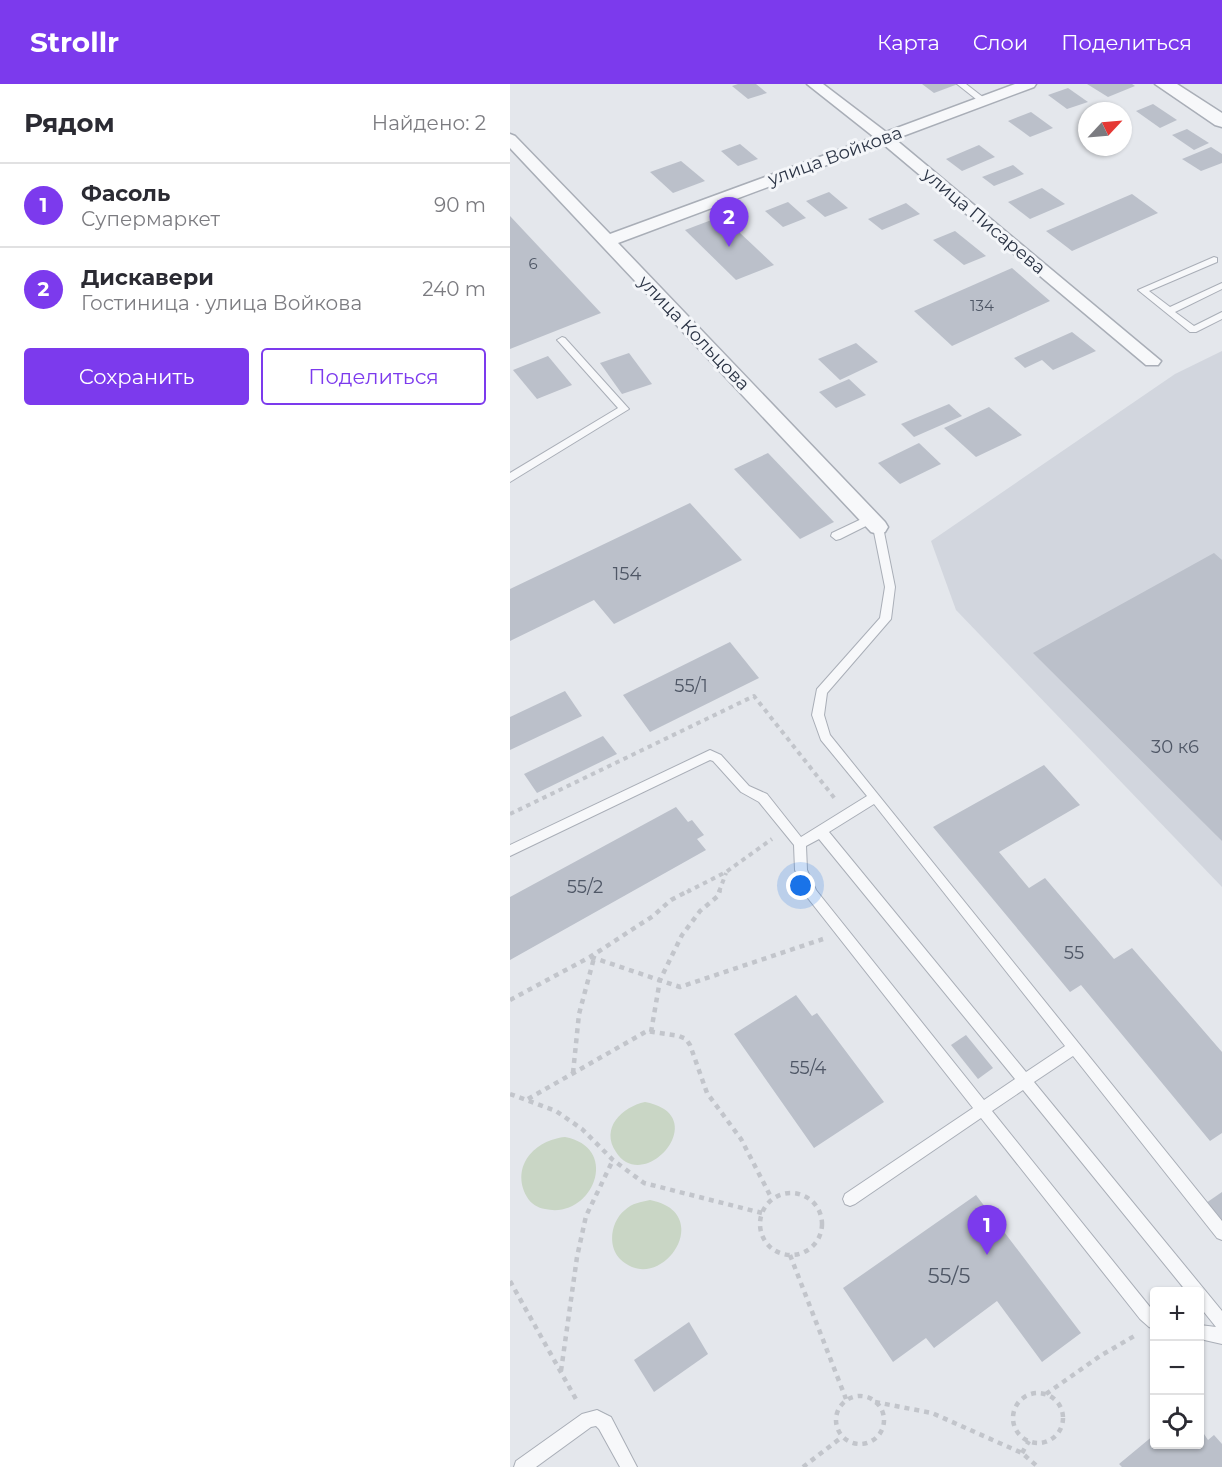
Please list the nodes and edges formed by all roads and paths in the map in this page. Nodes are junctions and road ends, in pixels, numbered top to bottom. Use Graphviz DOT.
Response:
graph roads {
  1 [pos="814,84"];
  2 [pos="961,84"];
  3 [pos="1029,84"];
  4 [pos="1164,84"];
  5 [pos="984,101"];
  6 [pos="1222,121"];
  7 [pos="885,138"];
  8 [pos="510,139"];
  9 [pos="607,242"];
  10 [pos="1214,260"];
  11 [pos="1222,286"];
  12 [pos="1169,311"];
  13 [pos="1222,315"];
  14 [pos="562,340"];
  15 [pos="1152,361"];
  16 [pos="510,478"];
  17 [pos="874,523"];
  18 [pos="836,536"];
  19 [pos="875,797"];
  20 [pos="787,828"];
  21 [pos="820,831"];
  22 [pos="800,844"];
  23 [pos="510,851"];
  24 [pos="726,872"];
  25 [pos="842,933"];
  26 [pos="592,958"];
  27 [pos="660,980"];
  28 [pos="510,1000"];
  29 [pos="651,1032"];
  30 [pos="1074,1047"];
  31 [pos="573,1073"];
  32 [pos="1025,1081"];
  33 [pos="510,1094"];
  34 [pos="528,1099"];
  35 [pos="983,1109"];
  36 [pos="613,1160"];
  37 [pos="772,1199"];
  38 [pos="850,1199"];
  39 [pos="762,1213"];
  40 [pos="1222,1233"];
  41 [pos="790,1255"];
  42 [pos="510,1281"];
  43 [pos="1193,1287"];
  44 [pos="1204,1300"];
  45 [pos="1222,1323"];
  46 [pos="1150,1325"];
  47 [pos="1204,1333"];
  48 [pos="1222,1336"];
  49 [pos="561,1371"];
  50 [pos="1046,1394"];
  51 [pos="846,1400"];
  52 [pos="875,1402"];
  53 [pos="588,1420"];
  54 [pos="842,1437"];
  55 [pos="1029,1441"];
  56 [pos="1022,1453"];
  57 [pos="522,1467"];
  58 [pos="629,1467"];
  59 [pos="803,1467"];
  60 [pos="1038,1467"];
  1 -- 7 [label="street, улица Писарева"];
  2 -- 5 [label="lane"];
  3 -- 5 [label="street, улица Войкова"];
  4 -- 6 [label="street"];
  5 -- 7 [label="street, улица Войкова"];
  7 -- 9 [label="street, улица Войкова"];
  7 -- 15 [label="street, улица Писарева"];
  8 -- 9 [label="street, улица Кольцова"];
  9 -- 17 [label="street, улица Кольцова"];
  10 -- 12 [label="lane"];
  11 -- 12 [label="lane"];
  12 -- 13 [label="lane"];
  14 -- 16 [label="lane"];
  17 -- 18 [label="lane"];
  17 -- 19 [label="lane"];
  19 -- 21 [label="lane"];
  19 -- 30 [label="lane"];
  20 -- 22 [label="lane"];
  20 -- 23 [label="lane"];
  20 -- 24 [label="path"];
  21 -- 22 [label="lane"];
  21 -- 32 [label="lane"];
  22 -- 25 [label="lane"];
  24 -- 26 [label="path"];
  24 -- 27 [label="path"];
  25 -- 27 [label="path"];
  25 -- 35 [label="lane"];
  26 -- 27 [label="path"];
  26 -- 28 [label="path"];
  26 -- 31 [label="path"];
  27 -- 29 [label="path"];
  29 -- 31 [label="path"];
  29 -- 37 [label="path"];
  30 -- 32 [label="lane"];
  30 -- 40 [label="lane"];
  31 -- 34 [label="path"];
  32 -- 35 [label="lane"];
  32 -- 43 [label="lane"];
  33 -- 34 [label="path"];
  34 -- 36 [label="path"];
  35 -- 38 [label="lane"];
  35 -- 46 [label="lane"];
  36 -- 39 [label="path"];
  36 -- 49 [label="path"];
  37 -- 39 [label="path"];
  37 -- 41 [label="path"];
  39 -- 41 [label="path"];
  41 -- 51 [label="path"];
  42 -- 49 [label="path"];
  44 -- 45 [label="lane"];
  46 -- 50 [label="path"];
  47 -- 48 [label="lane"];
  49 -- 53 [label="path"];
  50 -- 55 [label="path"];
  50 -- 55 [label="path"];
  51 -- 52 [label="path"];
  51 -- 54 [label="path"];
  52 -- 54 [label="path"];
  52 -- 56 [label="path"];
  53 -- 57 [label="lane"];
  53 -- 58 [label="lane"];
  54 -- 59 [label="path"];
  55 -- 56 [label="path"];
  56 -- 60 [label="path"];
}
